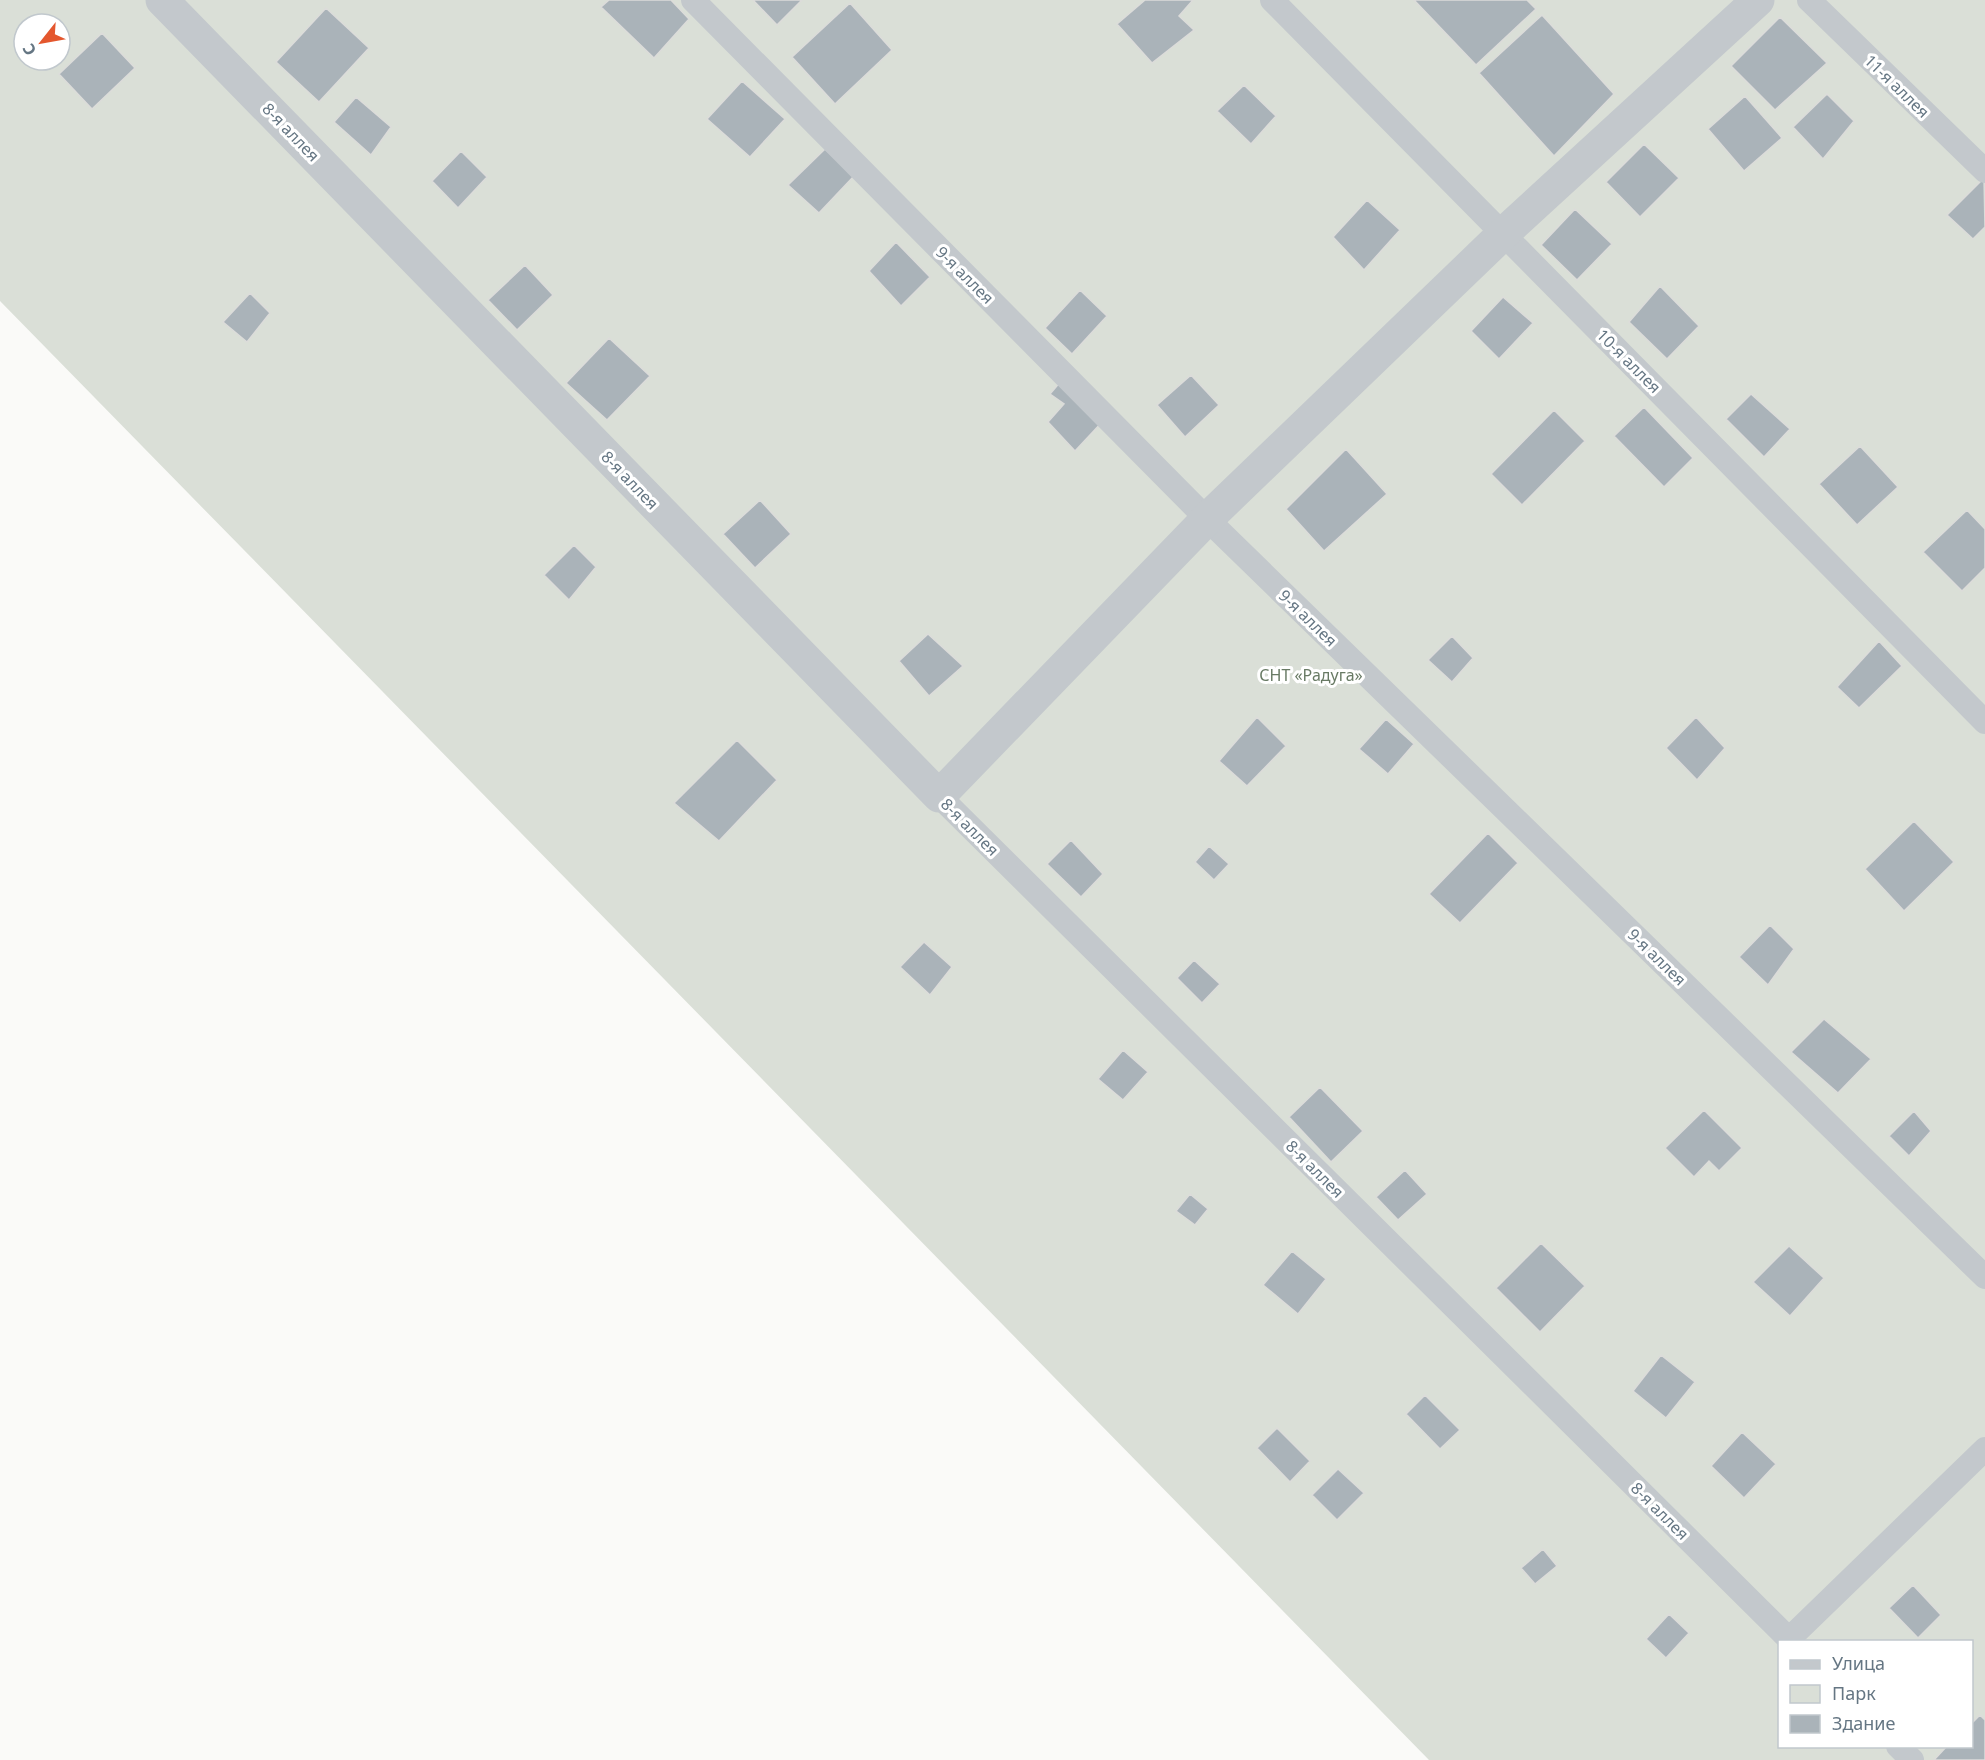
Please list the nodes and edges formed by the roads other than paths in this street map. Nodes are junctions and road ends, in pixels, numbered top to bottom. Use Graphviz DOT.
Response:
graph roads {
  1 [pos="162,0"];
  2 [pos="693,0"];
  3 [pos="1272,0"];
  4 [pos="1758,0"];
  5 [pos="1809,0"];
  6 [pos="1985,171"];
  7 [pos="1503,234"];
  8 [pos="1207,519"];
  9 [pos="1985,722"];
  10 [pos="939,796"];
  11 [pos="1985,1277"];
  12 [pos="1985,1449"];
  13 [pos="1790,1640"];
  14 [pos="1900,1748"];
  15 [pos="1912,1760"];
  1 -- 10 [label="street, 8-я аллея"];
  2 -- 8 [label="lane, 9-я аллея"];
  3 -- 7 [label="lane, 10-я аллея"];
  4 -- 7 [label="street"];
  5 -- 6 [label="lane, 11-я аллея"];
  7 -- 8 [label="street"];
  7 -- 9 [label="lane, 10-я аллея"];
  8 -- 10 [label="street"];
  8 -- 11 [label="lane, 9-я аллея"];
  10 -- 13 [label="lane, 8-я аллея"];
  12 -- 13 [label="lane"];
  14 -- 15 [label="lane"];
}
